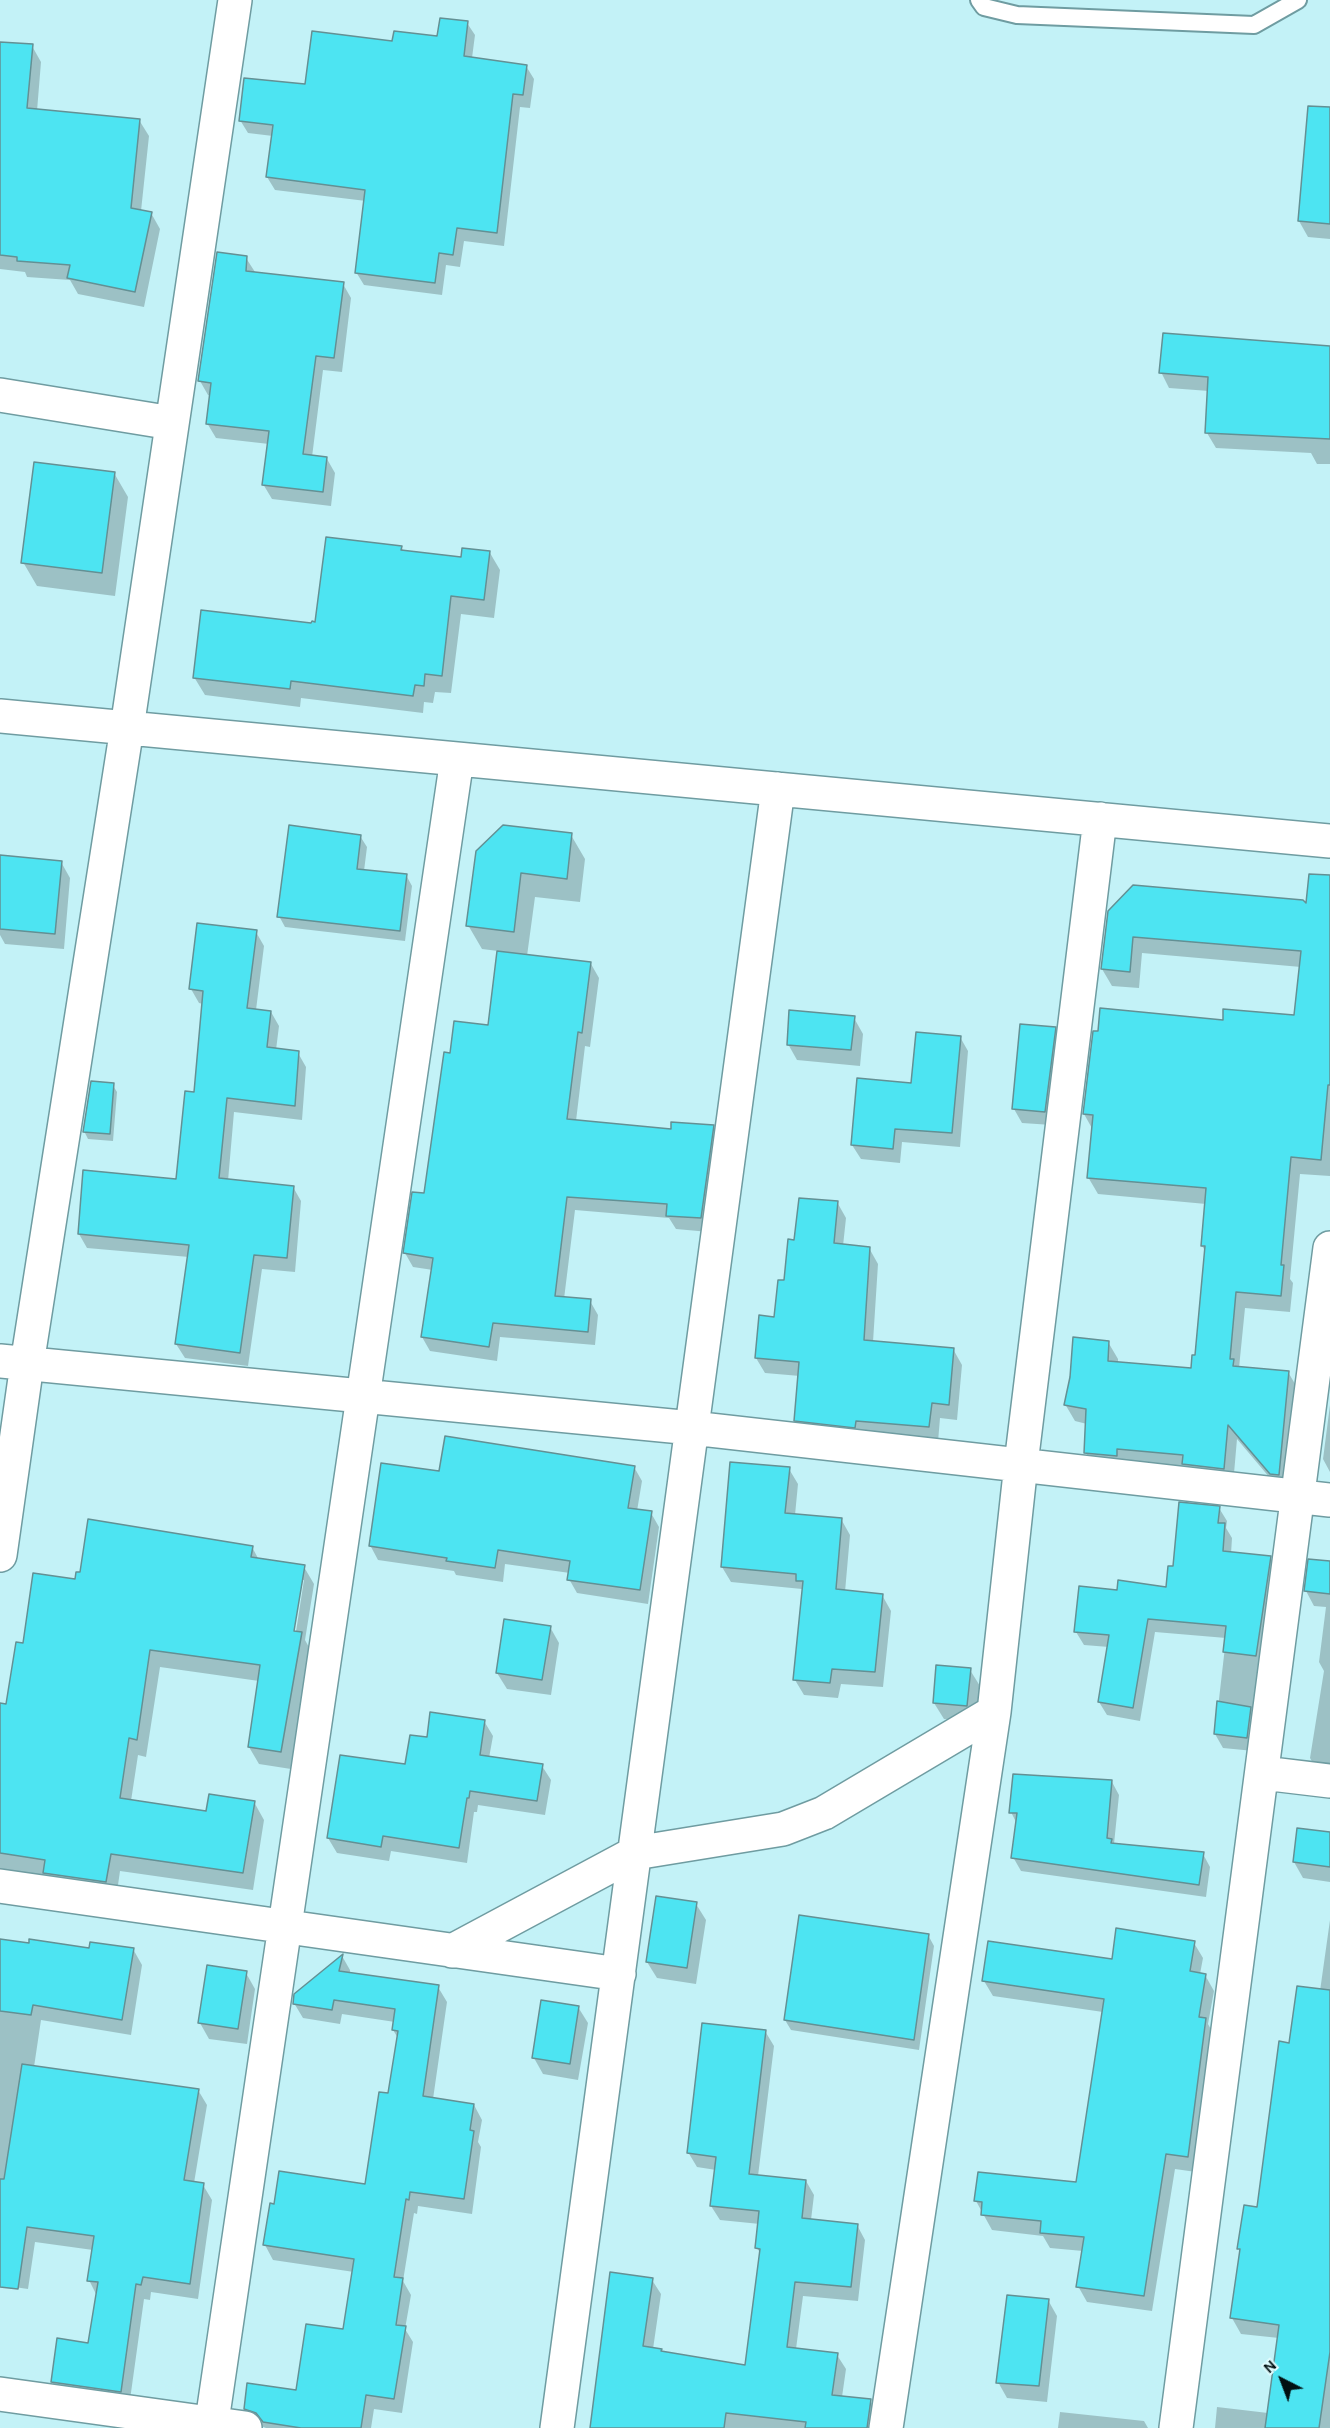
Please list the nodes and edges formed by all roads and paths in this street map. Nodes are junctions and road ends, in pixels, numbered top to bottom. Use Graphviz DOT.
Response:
graph roads {
  1 [pos="235,0"];
  2 [pos="979,0"];
  3 [pos="1298,0"];
  4 [pos="0,395"];
  5 [pos="172,423"];
  6 [pos="0,716"];
  7 [pos="127,728"];
  8 [pos="457,759"];
  9 [pos="778,789"];
  10 [pos="1100,819"];
  11 [pos="1330,841"];
  12 [pos="1330,1248"];
  13 [pos="13,1363"];
  14 [pos="363,1398"];
  15 [pos="692,1428"];
  16 [pos="1021,1464"];
  17 [pos="1296,1497"];
  18 [pos="1330,1500"];
  19 [pos="0,1555"];
  20 [pos="994,1712"];
  21 [pos="1263,1773"];
  22 [pos="1330,1781"];
  23 [pos="635,1853"];
  24 [pos="0,1886"];
  25 [pos="285,1927"];
  26 [pos="452,1950"];
  27 [pos="619,1974"];
  28 [pos="0,2394"];
  29 [pos="211,2426"];
  30 [pos="244,2428"];
  31 [pos="557,2428"];
  32 [pos="886,2428"];
  33 [pos="1176,2428"];
  1 -- 5 [label="street"];
  2 -- 3 [label="lane"];
  4 -- 5 [label="street"];
  5 -- 7 [label="street"];
  6 -- 7 [label="street"];
  7 -- 8 [label="street"];
  7 -- 13 [label="street"];
  8 -- 9 [label="street"];
  8 -- 14 [label="street"];
  9 -- 10 [label="street"];
  9 -- 15 [label="street"];
  10 -- 11 [label="street"];
  10 -- 16 [label="street"];
  12 -- 17 [label="street"];
  13 -- 14 [label="street"];
  13 -- 19 [label="street"];
  14 -- 15 [label="street"];
  14 -- 25 [label="street"];
  15 -- 16 [label="street"];
  15 -- 23 [label="street"];
  16 -- 17 [label="street"];
  16 -- 20 [label="street"];
  17 -- 18 [label="street"];
  17 -- 21 [label="street"];
  20 -- 23 [label="street"];
  20 -- 32 [label="street"];
  21 -- 22 [label="street"];
  21 -- 33 [label="street"];
  23 -- 26 [label="street"];
  23 -- 27 [label="street"];
  24 -- 25 [label="street"];
  25 -- 26 [label="street"];
  25 -- 29 [label="street"];
  26 -- 27 [label="street"];
  27 -- 31 [label="street"];
  28 -- 29 [label="street"];
  29 -- 30 [label="street"];
}
